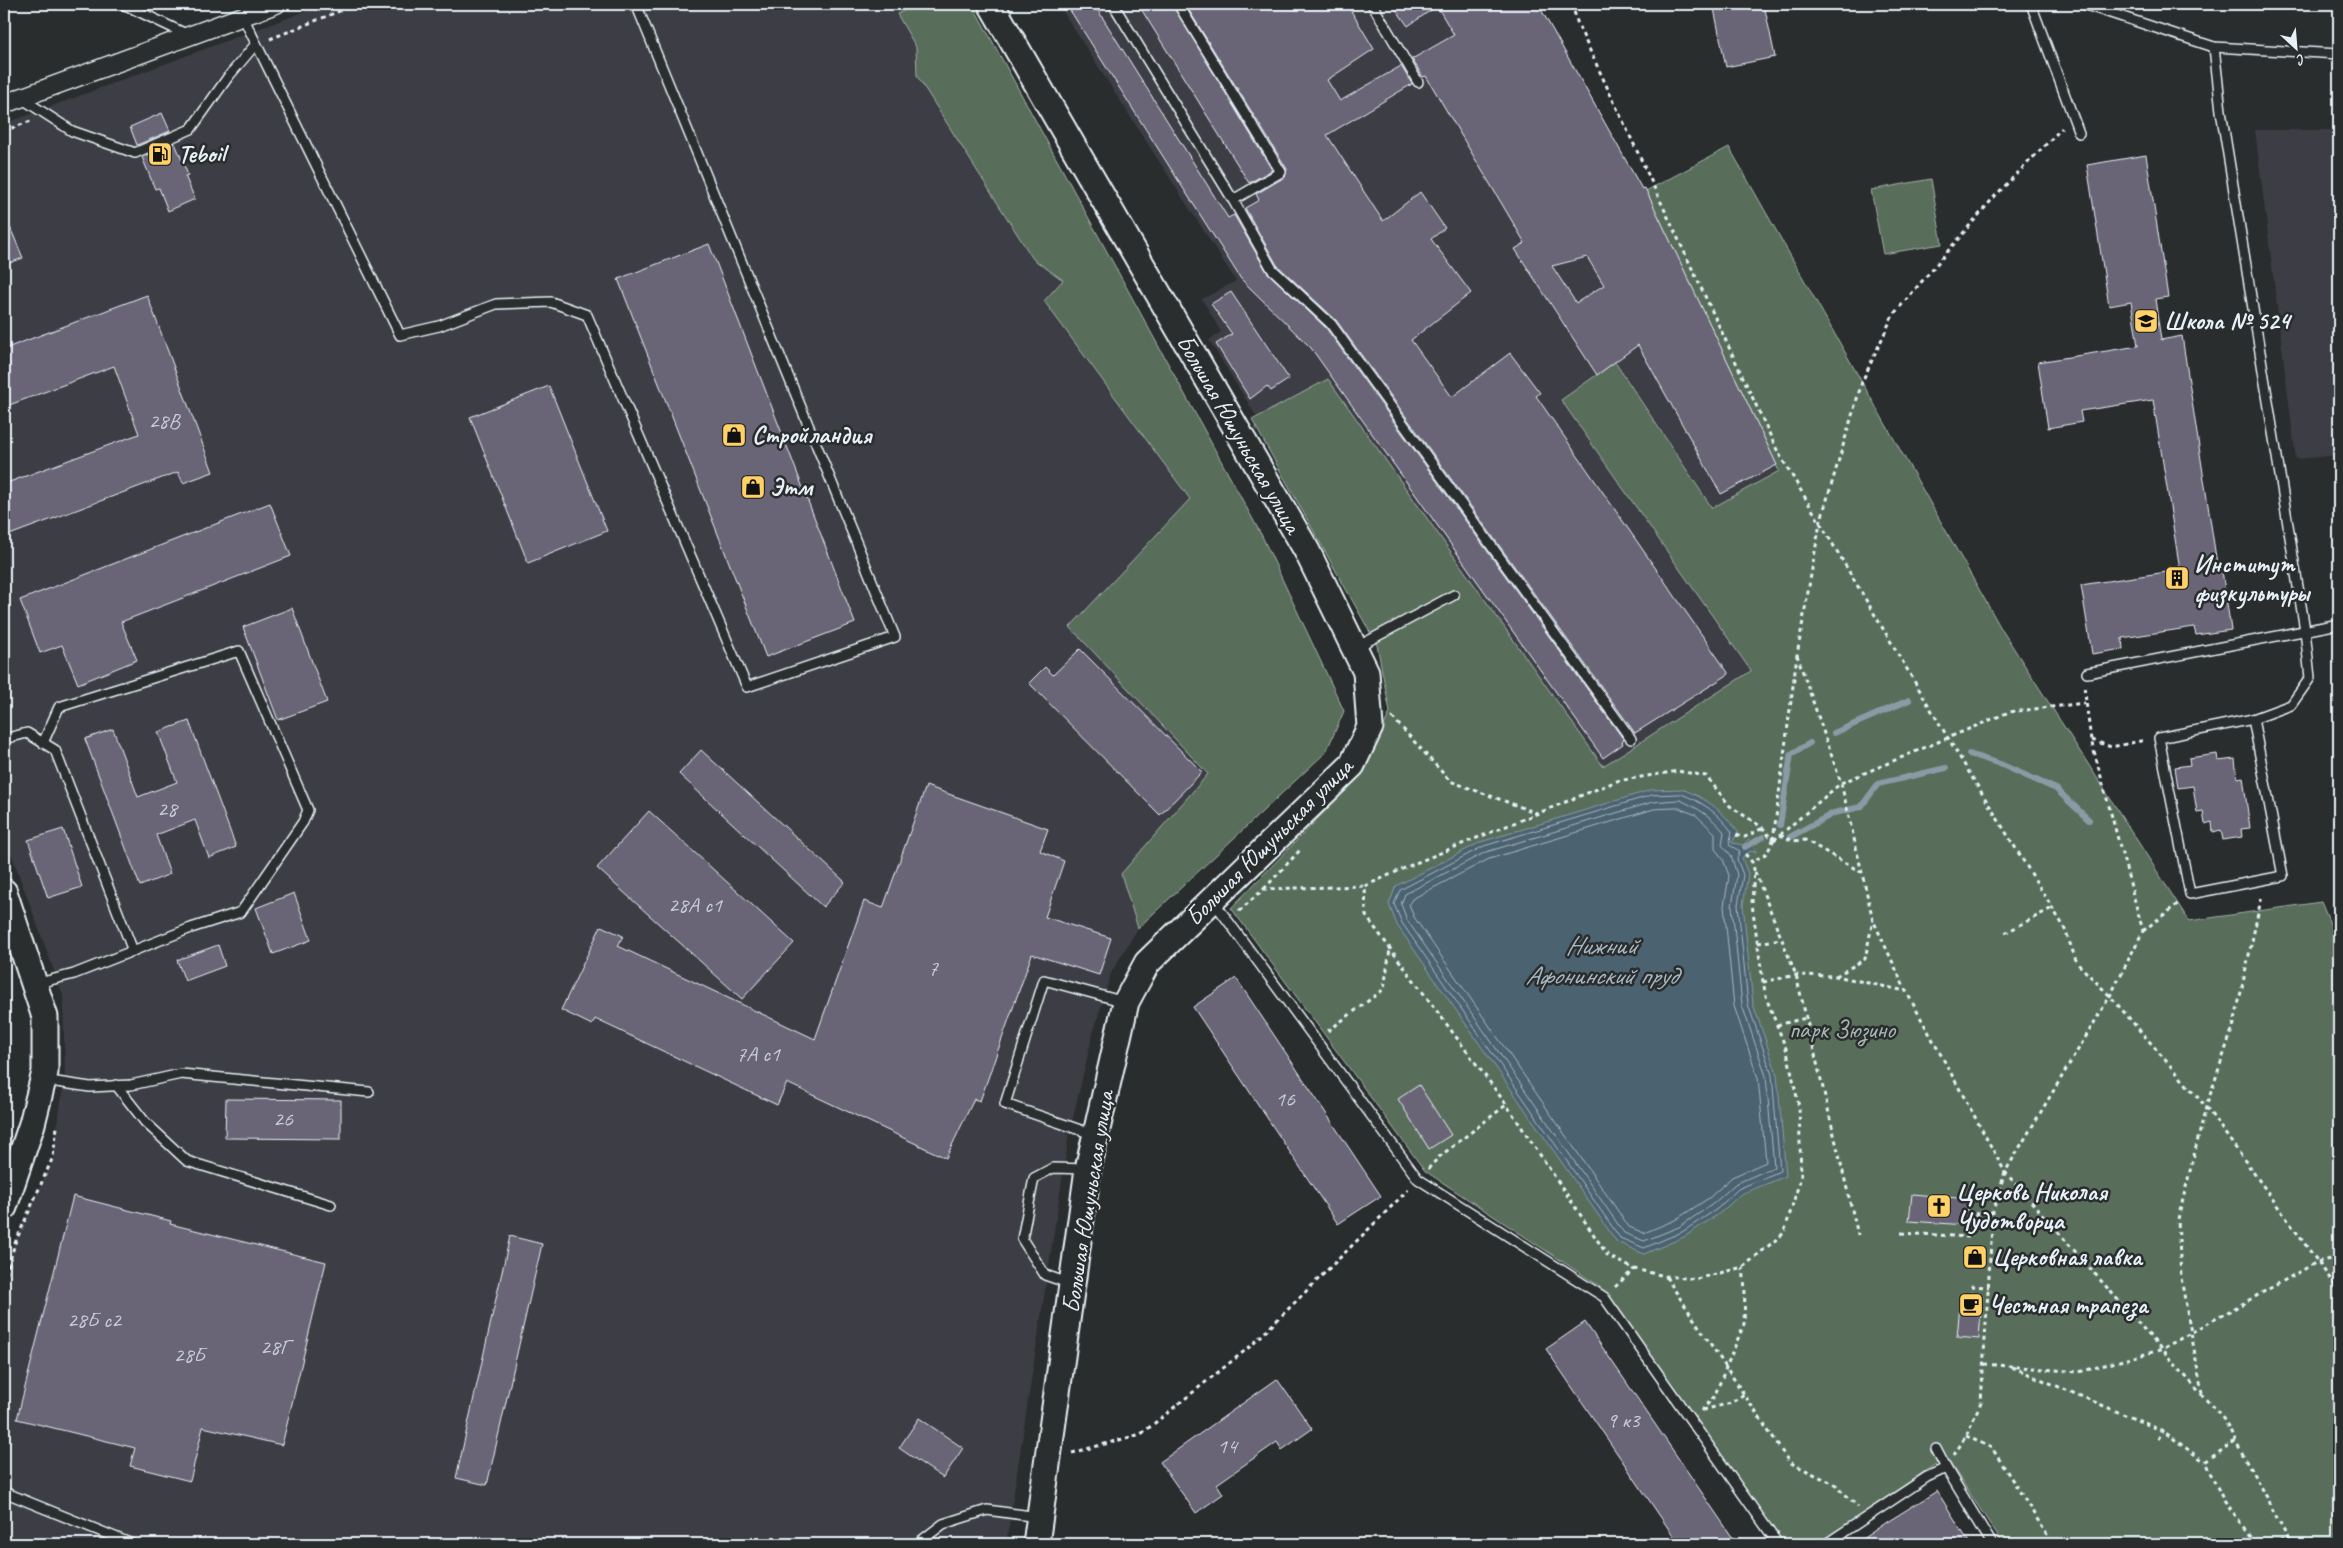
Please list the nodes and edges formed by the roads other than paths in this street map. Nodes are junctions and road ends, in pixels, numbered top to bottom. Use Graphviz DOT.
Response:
graph roads {
  1 [pos="123,4"];
  2 [pos="276,4"];
  3 [pos="636,4"];
  4 [pos="991,4"];
  5 [pos="1113,4"];
  6 [pos="1178,4"];
  7 [pos="1372,4"];
  8 [pos="2031,4"];
  9 [pos="2083,4"];
  10 [pos="243,17"];
  11 [pos="190,36"];
  12 [pos="255,45"];
  13 [pos="2214,47"];
  14 [pos="2339,54"];
  15 [pos="1418,82"];
  16 [pos="21,97"];
  17 [pos="4,104"];
  18 [pos="2079,133"];
  19 [pos="1233,200"];
  20 [pos="1454,596"];
  21 [pos="2339,624"];
  22 [pos="2305,630"];
  23 [pos="1355,648"];
  24 [pos="2087,673"];
  25 [pos="2253,719"];
  26 [pos="4,739"];
  27 [pos="1631,739"];
  28 [pos="44,743"];
  29 [pos="4,892"];
  30 [pos="1213,900"];
  31 [pos="133,951"];
  32 [pos="35,984"];
  33 [pos="1126,1002"];
  34 [pos="43,1080"];
  35 [pos="116,1085"];
  36 [pos="369,1092"];
  37 [pos="1095,1135"];
  38 [pos="1088,1169"];
  39 [pos="331,1205"];
  40 [pos="4,1207"];
  41 [pos="1073,1284"];
  42 [pos="1936,1449"];
  43 [pos="1946,1468"];
  44 [pos="4,1492"];
  45 [pos="1041,1518"];
  46 [pos="132,1544"];
  47 [pos="916,1544"];
  48 [pos="1036,1544"];
  49 [pos="1778,1544"];
  50 [pos="1826,1544"];
  51 [pos="1992,1544"];
  1 -- 11 [label="lane"];
  2 -- 10 [label="street"];
  3 -- 12 [label="lane"];
  4 -- 23 [label="street, Большая Юшуньская улица"];
  5 -- 19 [label="lane"];
  6 -- 19 [label="lane"];
  7 -- 15 [label="lane"];
  8 -- 18 [label="lane"];
  9 -- 13 [label="lane"];
  10 -- 11 [label="street"];
  10 -- 12 [label="lane"];
  11 -- 16 [label="street"];
  12 -- 16 [label="lane"];
  13 -- 14 [label="lane"];
  13 -- 22 [label="lane"];
  16 -- 17 [label="street"];
  19 -- 27 [label="lane"];
  20 -- 23 [label="lane"];
  21 -- 22 [label="lane"];
  22 -- 24 [label="lane"];
  22 -- 25 [label="lane"];
  23 -- 30 [label="street, Большая Юшуньская улица"];
  25 -- 25 [label="lane"];
  26 -- 28 [label="lane"];
  28 -- 31 [label="lane"];
  28 -- 31 [label="lane"];
  29 -- 32 [label="street"];
  30 -- 33 [label="street, Большая Юшуньская улица"];
  30 -- 49 [label="lane"];
  31 -- 32 [label="lane"];
  32 -- 34 [label="street"];
  33 -- 37 [label="street, Большая Юшуньская улица"];
  33 -- 37 [label="lane"];
  34 -- 35 [label="lane"];
  34 -- 40 [label="street"];
  35 -- 36 [label="lane"];
  35 -- 39 [label="lane"];
  37 -- 38 [label="street, Большая Юшуньская улица"];
  38 -- 41 [label="street, Большая Юшуньская улица"];
  38 -- 41 [label="lane"];
  41 -- 45 [label="street, Большая Юшуньская улица"];
  42 -- 43 [label="lane"];
  43 -- 50 [label="lane"];
  43 -- 51 [label="lane"];
  44 -- 46 [label="lane"];
  45 -- 47 [label="lane"];
  45 -- 48 [label="street, Большая Юшуньская улица"];
}
